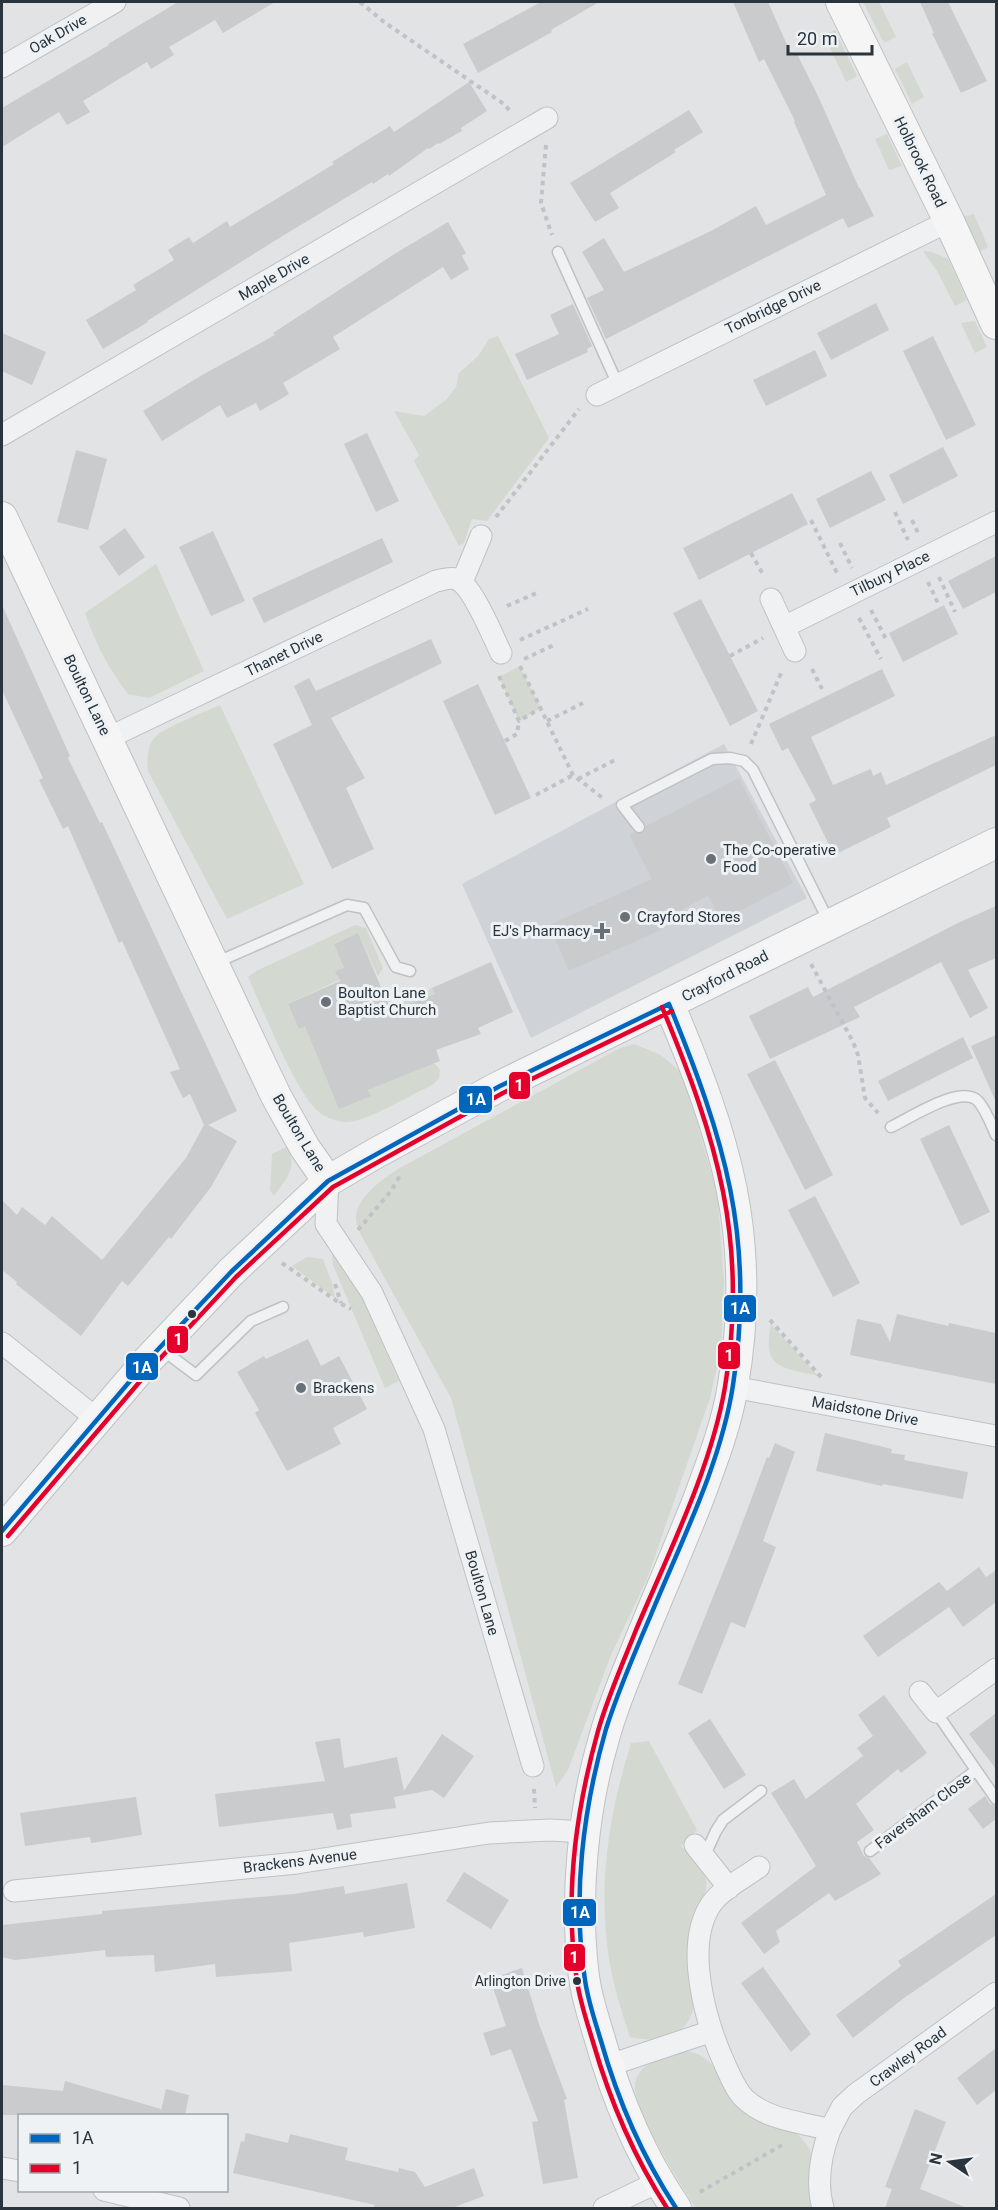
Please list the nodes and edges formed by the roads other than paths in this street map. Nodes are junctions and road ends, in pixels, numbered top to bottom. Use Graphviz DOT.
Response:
graph roads {
  1 [pos="114,2"];
  2 [pos="841,2"];
  3 [pos="2,67"];
  4 [pos="547,118"];
  5 [pos="949,221"];
  6 [pos="558,252"];
  7 [pos="996,324"];
  8 [pos="618,385"];
  9 [pos="597,395"];
  10 [pos="2,435"];
  11 [pos="2,517"];
  12 [pos="996,522"];
  13 [pos="481,536"];
  14 [pos="462,582"];
  15 [pos="771,599"];
  16 [pos="784,627"];
  17 [pos="795,651"];
  18 [pos="501,653"];
  19 [pos="108,738"];
  20 [pos="639,827"];
  21 [pos="996,843"];
  22 [pos="830,925"];
  23 [pos="214,963"];
  24 [pos="410,971"];
  25 [pos="669,1004"];
  26 [pos="891,1127"];
  27 [pos="996,1134"];
  28 [pos="328,1181"];
  29 [pos="283,1307"];
  30 [pos="2,1343"];
  31 [pos="160,1348"];
  32 [pos="733,1387"];
  33 [pos="97,1419"];
  34 [pos="996,1436"];
  35 [pos="2,1531"];
  36 [pos="996,1670"];
  37 [pos="920,1692"];
  38 [pos="936,1712"];
  39 [pos="533,1766"];
  40 [pos="975,1771"];
  41 [pos="761,1791"];
  42 [pos="996,1799"];
  43 [pos="585,1832"];
  44 [pos="699,1851"];
  45 [pos="870,1851"];
  46 [pos="759,1868"];
  47 [pos="729,1888"];
  48 [pos="14,1892"];
  49 [pos="996,1993"];
  50 [pos="712,2031"];
  51 [pos="607,2066"];
  52 [pos="823,2128"];
  53 [pos="2,2168"];
  54 [pos="18,2171"];
  55 [pos="112,2192"];
  56 [pos="670,2199"];
  57 [pos="178,2208"];
  58 [pos="604,2208"];
  59 [pos="823,2208"];
  1 -- 3 [label="street, Oak Drive"];
  2 -- 5 [label="street, Holbrook Road"];
  4 -- 10 [label="street, Maple Drive"];
  5 -- 7 [label="street, Holbrook Road"];
  5 -- 8 [label="street, Tonbridge Drive"];
  6 -- 8 [label="lane"];
  8 -- 9 [label="street, Tonbridge Drive"];
  11 -- 19 [label="street, Boulton Lane"];
  12 -- 16 [label="street, Tilbury Place"];
  13 -- 14 [label="street"];
  14 -- 18 [label="street"];
  14 -- 19 [label="street, Thanet Drive"];
  15 -- 16 [label="street"];
  16 -- 17 [label="street"];
  19 -- 23 [label="street, Boulton Lane"];
  20 -- 22 [label="lane"];
  21 -- 22 [label="street, Crayford Road"];
  22 -- 25 [label="street, Crayford Road"];
  23 -- 24 [label="lane"];
  23 -- 28 [label="street, Boulton Lane"];
  25 -- 28 [label="street, Crayford Road"];
  25 -- 32 [label="street"];
  26 -- 27 [label="lane"];
  28 -- 31 [label="street, Crayford Road"];
  28 -- 39 [label="street, Boulton Lane"];
  29 -- 31 [label="lane"];
  30 -- 33 [label="street"];
  31 -- 33 [label="street, Crayford Road"];
  32 -- 34 [label="street, Maidstone Drive"];
  32 -- 43 [label="street"];
  33 -- 35 [label="street, Crayford Road"];
  36 -- 38 [label="street"];
  37 -- 38 [label="street, Faversham Close"];
  38 -- 40 [label="lane, Faversham Close"];
  40 -- 42 [label="lane, Faversham Close"];
  40 -- 45 [label="lane, Faversham Close"];
  41 -- 44 [label="lane"];
  43 -- 48 [label="street, Brackens Avenue"];
  43 -- 51 [label="street"];
  44 -- 47 [label="street"];
  46 -- 47 [label="street"];
  47 -- 50 [label="street"];
  49 -- 52 [label="street, Crawley Road"];
  50 -- 51 [label="street"];
  50 -- 52 [label="street"];
  51 -- 56 [label="street"];
  52 -- 59 [label="street"];
  53 -- 54 [label="street"];
  55 -- 57 [label="street"];
  56 -- 58 [label="street"];
}
